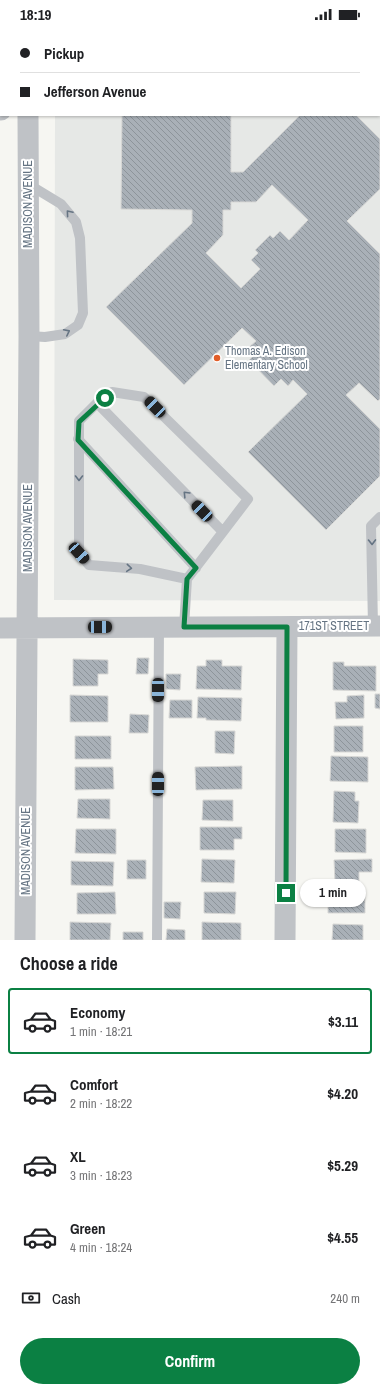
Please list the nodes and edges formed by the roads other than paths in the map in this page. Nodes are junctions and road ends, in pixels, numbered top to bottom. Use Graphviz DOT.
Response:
graph roads {
  1 [pos="28,116"];
  2 [pos="28,184"];
  3 [pos="29,336"];
  4 [pos="97,403"];
  5 [pos="78,440"];
  6 [pos="380,517"];
  7 [pos="223,532"];
  8 [pos="196,568"];
  9 [pos="376,570"];
  10 [pos="187,579"];
  11 [pos="376,626"];
  12 [pos="159,627"];
  13 [pos="184,627"];
  14 [pos="287,627"];
  15 [pos="0,628"];
  16 [pos="28,628"];
  17 [pos="25,940"];
  18 [pos="157,940"];
  19 [pos="285,940"];
  1 -- 2 [label="street, MADISON AVENUE"];
  2 -- 3 [label="street, MADISON AVENUE"];
  3 -- 2 [label="lane, one-way"];
  3 -- 16 [label="street, MADISON AVENUE"];
  4 -- 5 [label="lane"];
  7 -- 4 [label="lane, one-way"];
  4 -- 7 [label="lane"];
  5 -- 8 [label="lane"];
  5 -- 10 [label="lane, one-way"];
  6 -- 9 [label="lane, one-way"];
  7 -- 8 [label="lane"];
  8 -- 10 [label="lane"];
  9 -- 11 [label="lane"];
  10 -- 13 [label="lane"];
  11 -- 14 [label="street, 171ST STREET"];
  12 -- 13 [label="street, 171ST STREET"];
  12 -- 16 [label="street, 171ST STREET"];
  12 -- 18 [label="lane"];
  13 -- 14 [label="street, 171ST STREET"];
  14 -- 19 [label="street"];
  15 -- 16 [label="street, 171ST STREET"];
  16 -- 17 [label="street, MADISON AVENUE"];
}
